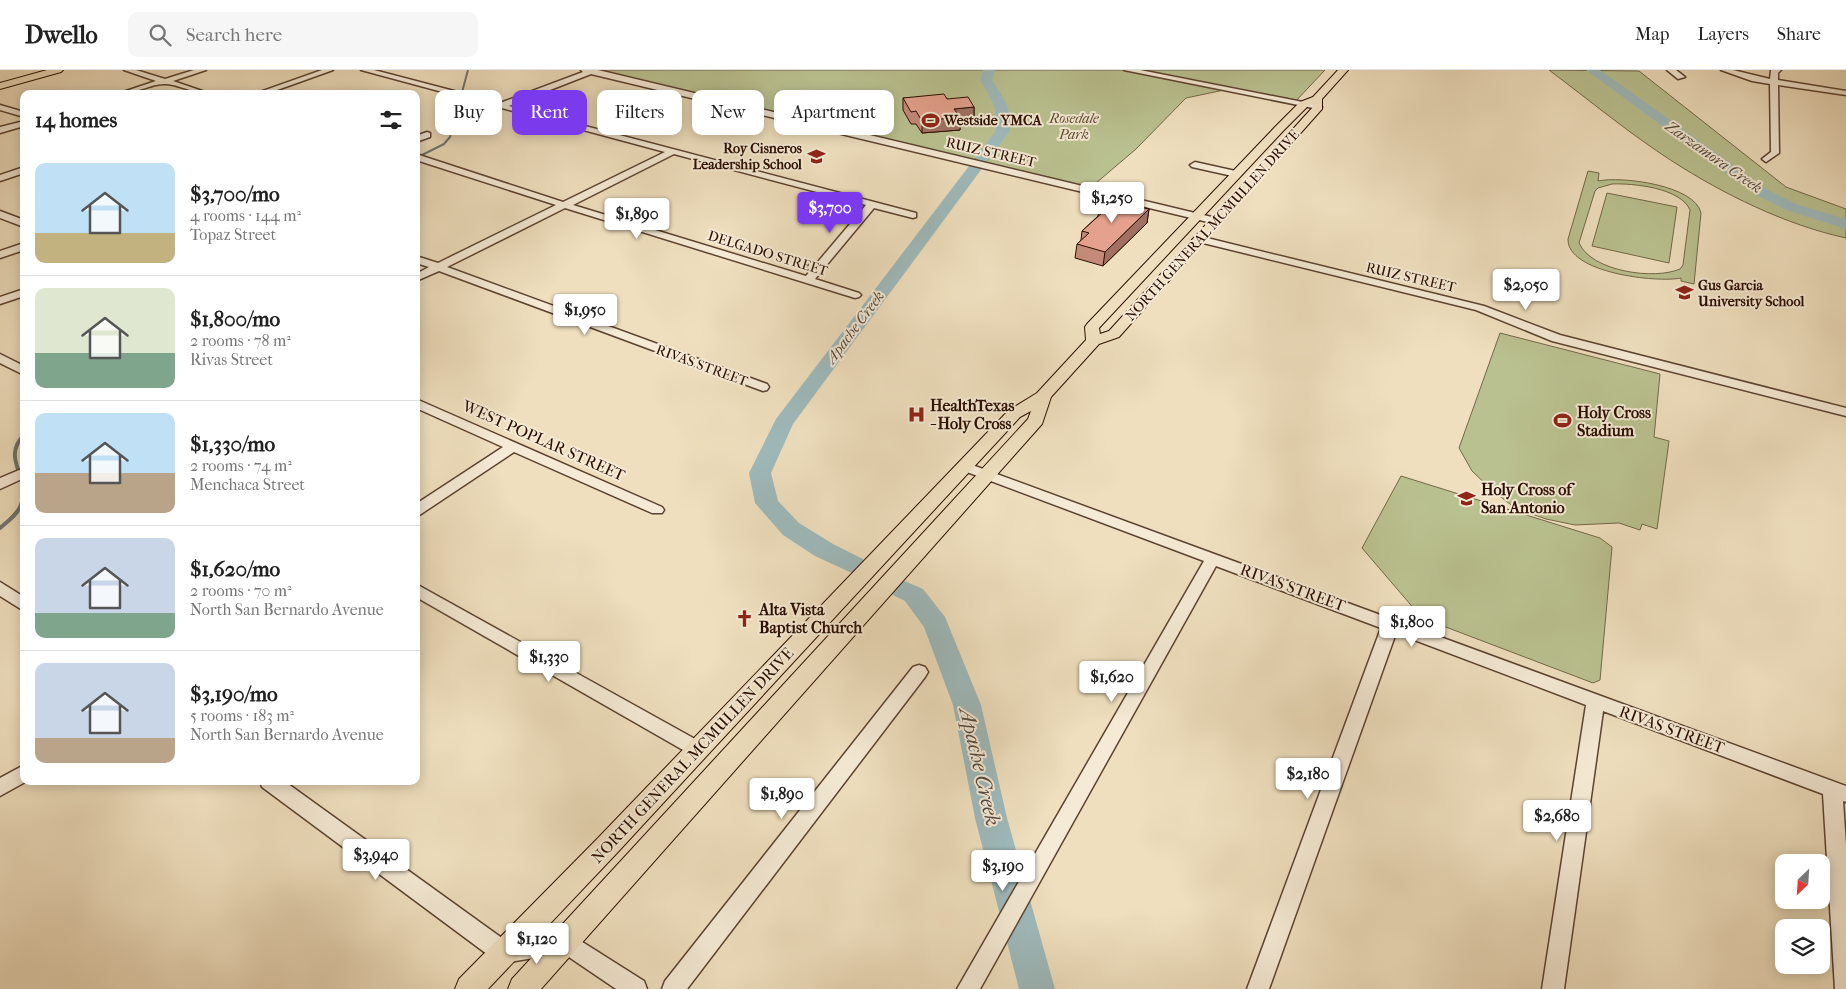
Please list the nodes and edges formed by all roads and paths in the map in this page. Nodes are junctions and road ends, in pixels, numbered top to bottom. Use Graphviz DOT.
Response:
graph roads {
  1 [pos="58,70"];
  2 [pos="128,70"];
  3 [pos="202,70"];
  4 [pos="329,70"];
  5 [pos="366,70"];
  6 [pos="590,70"];
  7 [pos="1128,70"];
  8 [pos="1343,70"];
  9 [pos="1671,70"];
  10 [pos="1725,70"];
  11 [pos="1777,70"];
  12 [pos="1681,77"];
  13 [pos="165,81"];
  14 [pos="1774,82"];
  15 [pos="0,86"];
  16 [pos="135,90"];
  17 [pos="194,90"];
  18 [pos="270,90"];
  19 [pos="441,90"];
  20 [pos="1843,93"];
  21 [pos="1317,103"];
  22 [pos="1304,104"];
  23 [pos="502,106"];
  24 [pos="502,106"];
  25 [pos="0,107"];
  26 [pos="20,114"];
  27 [pos="20,124"];
  28 [pos="1279,129"];
  29 [pos="0,130"];
  30 [pos="427,135"];
  31 [pos="420,138"];
  32 [pos="672,152"];
  33 [pos="421,158"];
  34 [pos="1766,158"];
  35 [pos="1195,165"];
  36 [pos="20,171"];
  37 [pos="1237,174"];
  38 [pos="0,178"];
  39 [pos="1253,180"];
  40 [pos="564,205"];
  41 [pos="871,205"];
  42 [pos="0,214"];
  43 [pos="913,216"];
  44 [pos="1198,217"];
  45 [pos="1216,221"];
  46 [pos="20,222"];
  47 [pos="1199,240"];
  48 [pos="20,248"];
  49 [pos="0,255"];
  50 [pos="420,261"];
  51 [pos="437,268"];
  52 [pos="420,276"];
  53 [pos="809,280"];
  54 [pos="20,294"];
  55 [pos="855,294"];
  56 [pos="0,301"];
  57 [pos="1094,341"];
  58 [pos="0,358"];
  59 [pos="20,369"];
  60 [pos="763,387"];
  61 [pos="1043,396"];
  62 [pos="420,405"];
  63 [pos="1846,412"];
  64 [pos="514,446"];
  65 [pos="964,466"];
  66 [pos="20,474"];
  67 [pos="988,475"];
  68 [pos="0,484"];
  69 [pos="420,508"];
  70 [pos="657,510"];
  71 [pos="1213,558"];
  72 [pos="0,588"];
  73 [pos="420,592"];
  74 [pos="20,602"];
  75 [pos="1391,624"];
  76 [pos="919,672"];
  77 [pos="1595,701"];
  78 [pos="697,749"];
  79 [pos="20,775"];
  80 [pos="274,785"];
  81 [pos="0,788"];
  82 [pos="1839,791"];
  83 [pos="565,942"];
  84 [pos="503,952"];
  85 [pos="469,989"];
  86 [pos="522,989"];
  87 [pos="636,989"];
  88 [pos="673,989"];
  89 [pos="968,989"];
  90 [pos="1258,989"];
  91 [pos="1553,989"];
  92 [pos="1846,989"];
  1 -- 15 [label="main road"];
  2 -- 13 [label="street"];
  3 -- 13 [label="street"];
  4 -- 18 [label="street"];
  5 -- 19 [label="street"];
  6 -- 23 [label="street"];
  6 -- 44 [label="street, RUIZ STREET"];
  7 -- 22 [label="street"];
  8 -- 21 [label="main road, NORTH GENERAL MCMULLEN DRIVE"];
  9 -- 12 [label="street"];
  10 -- 14 [label="street"];
  11 -- 14 [label="street"];
  13 -- 16 [label="street"];
  13 -- 17 [label="street"];
  14 -- 20 [label="street"];
  14 -- 34 [label="street"];
  21 -- 22 [label="main road, NORTH GENERAL MCMULLEN DRIVE"];
  21 -- 39 [label="main road, NORTH GENERAL MCMULLEN DRIVE"];
  22 -- 28 [label="main road, NORTH GENERAL MCMULLEN DRIVE"];
  24 -- 32 [label="street"];
  25 -- 26 [label="street"];
  27 -- 29 [label="street"];
  28 -- 37 [label="main road, NORTH GENERAL MCMULLEN DRIVE"];
  28 -- 39 [label="main road"];
  30 -- 31 [label="street"];
  32 -- 40 [label="street"];
  32 -- 41 [label="street"];
  33 -- 40 [label="street, DELGADO STREET"];
  35 -- 37 [label="street"];
  36 -- 38 [label="street"];
  37 -- 44 [label="main road, NORTH GENERAL MCMULLEN DRIVE"];
  39 -- 45 [label="main road, NORTH GENERAL MCMULLEN DRIVE"];
  40 -- 51 [label="street"];
  40 -- 53 [label="street, DELGADO STREET"];
  41 -- 43 [label="street"];
  41 -- 53 [label="street"];
  42 -- 46 [label="street"];
  44 -- 45 [label="street, RUIZ STREET"];
  44 -- 57 [label="main road, NORTH GENERAL MCMULLEN DRIVE"];
  45 -- 47 [label="main road, NORTH GENERAL MCMULLEN DRIVE"];
  47 -- 57 [label="main road, NORTH GENERAL MCMULLEN DRIVE"];
  47 -- 63 [label="street, RUIZ STREET"];
  48 -- 49 [label="street"];
  50 -- 51 [label="street, RIVAS STREET"];
  51 -- 52 [label="street"];
  51 -- 60 [label="street, RIVAS STREET"];
  53 -- 55 [label="street, DELGADO STREET"];
  54 -- 56 [label="street"];
  57 -- 61 [label="main road, NORTH GENERAL MCMULLEN DRIVE"];
  58 -- 59 [label="street"];
  61 -- 65 [label="main road, NORTH GENERAL MCMULLEN DRIVE"];
  61 -- 67 [label="main road, NORTH GENERAL MCMULLEN DRIVE"];
  62 -- 64 [label="street, WEST POPLAR STREET"];
  64 -- 69 [label="street"];
  64 -- 70 [label="street, WEST POPLAR STREET"];
  65 -- 67 [label="street, RIVAS STREET"];
  65 -- 78 [label="main road, NORTH GENERAL MCMULLEN DRIVE"];
  66 -- 68 [label="street"];
  67 -- 71 [label="street, RIVAS STREET"];
  67 -- 83 [label="main road, NORTH GENERAL MCMULLEN DRIVE"];
  71 -- 75 [label="street, RIVAS STREET"];
  71 -- 89 [label="street"];
  72 -- 74 [label="street"];
  73 -- 78 [label="street"];
  75 -- 77 [label="street, RIVAS STREET"];
  75 -- 90 [label="street"];
  76 -- 88 [label="street"];
  77 -- 82 [label="street, RIVAS STREET"];
  77 -- 91 [label="street"];
  78 -- 84 [label="main road, NORTH GENERAL MCMULLEN DRIVE"];
  79 -- 81 [label="street"];
  80 -- 84 [label="street"];
  82 -- 92 [label="street"];
  83 -- 84 [label="street"];
  83 -- 86 [label="main road, NORTH GENERAL MCMULLEN DRIVE"];
  83 -- 87 [label="street"];
  84 -- 85 [label="main road, NORTH GENERAL MCMULLEN DRIVE"];
}
